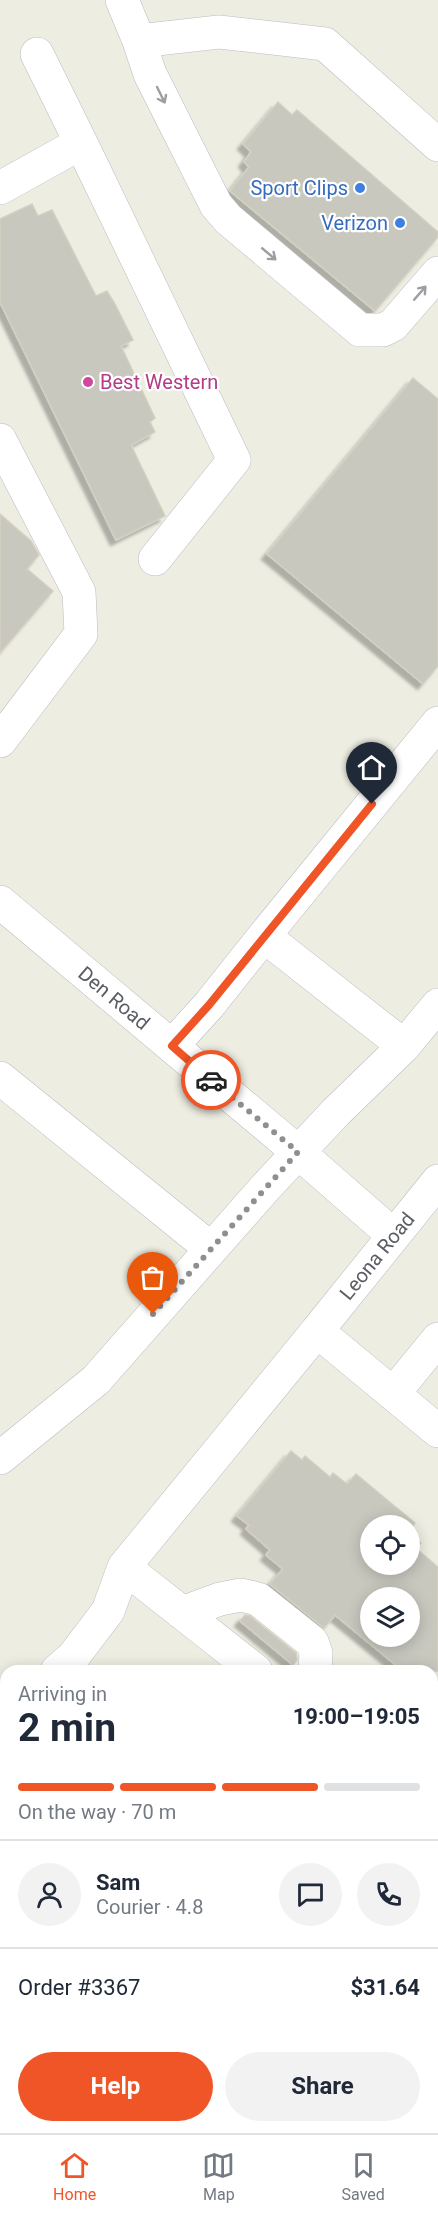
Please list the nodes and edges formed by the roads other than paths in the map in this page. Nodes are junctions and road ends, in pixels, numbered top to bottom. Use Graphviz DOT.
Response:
graph roads {
  1 [pos="122,0"];
  2 [pos="139,41"];
  3 [pos="38,54"];
  4 [pos="81,143"];
  5 [pos="438,145"];
  6 [pos="0,188"];
  7 [pos="438,273"];
  8 [pos="0,440"];
  9 [pos="155,559"];
  10 [pos="438,723"];
  11 [pos="0,741"];
  12 [pos="0,902"];
  13 [pos="264,936"];
  14 [pos="438,1005"];
  15 [pos="172,1046"];
  16 [pos="404,1046"];
  17 [pos="0,1078"];
  18 [pos="298,1152"];
  19 [pos="438,1181"];
  20 [pos="393,1235"];
  21 [pos="210,1248"];
  22 [pos="317,1331"];
  23 [pos="438,1339"];
  24 [pos="393,1394"];
  25 [pos="438,1431"];
  26 [pos="0,1458"];
  27 [pos="124,1567"];
  28 [pos="182,1613"];
  29 [pos="64,1665"];
  30 [pos="248,1665"];
  31 [pos="315,1665"];
  1 -- 2 [label="street"];
  2 -- 5 [label="street"];
  2 -- 7 [label="street, one-way"];
  3 -- 4 [label="street"];
  4 -- 6 [label="street"];
  4 -- 9 [label="street"];
  8 -- 11 [label="street"];
  10 -- 13 [label="street"];
  12 -- 15 [label="street, Den Road"];
  13 -- 15 [label="street"];
  13 -- 16 [label="street"];
  14 -- 16 [label="street"];
  15 -- 18 [label="street, Den Road"];
  16 -- 18 [label="street"];
  17 -- 21 [label="street"];
  18 -- 20 [label="street, Den Road"];
  18 -- 21 [label="street"];
  19 -- 20 [label="street, Leona Road"];
  20 -- 22 [label="street, Leona Road"];
  21 -- 26 [label="street"];
  22 -- 24 [label="street"];
  22 -- 27 [label="street, Leona Road"];
  23 -- 24 [label="street"];
  24 -- 25 [label="street"];
  27 -- 28 [label="street"];
  27 -- 29 [label="street, Leona Road"];
  28 -- 30 [label="street"];
  28 -- 31 [label="street"];
}
